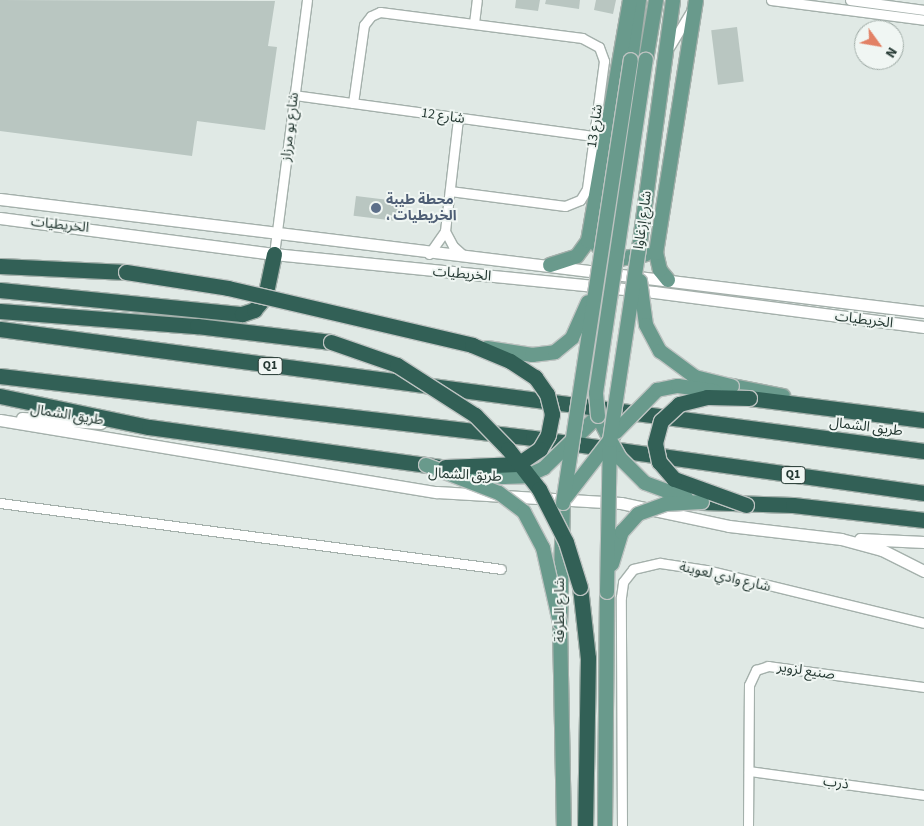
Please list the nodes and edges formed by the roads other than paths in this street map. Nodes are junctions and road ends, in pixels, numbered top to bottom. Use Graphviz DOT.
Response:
graph roads {
  1 [pos="307,0"];
  2 [pos="478,0"];
  3 [pos="630,0"];
  4 [pos="639,0"];
  5 [pos="656,0"];
  6 [pos="674,0"];
  7 [pos="771,0"];
  8 [pos="850,0"];
  9 [pos="697,1"];
  10 [pos="824,3"];
  11 [pos="924,10"];
  12 [pos="924,20"];
  13 [pos="474,23"];
  14 [pos="665,59"];
  15 [pos="294,95"];
  16 [pos="353,103"];
  17 [pos="458,118"];
  18 [pos="592,136"];
  19 [pos="450,191"];
  20 [pos="0,199"];
  21 [pos="0,218"];
  22 [pos="445,231"];
  23 [pos="590,231"];
  24 [pos="277,232"];
  25 [pos="658,242"];
  26 [pos="639,249"];
  27 [pos="274,254"];
  28 [pos="429,254"];
  29 [pos="466,257"];
  30 [pos="0,259"];
  31 [pos="550,265"];
  32 [pos="0,266"];
  33 [pos="94,269"];
  34 [pos="598,275"];
  35 [pos="668,280"];
  36 [pos="0,290"];
  37 [pos="0,311"];
  38 [pos="924,312"];
  39 [pos="924,327"];
  40 [pos="0,330"];
  41 [pos="472,345"];
  42 [pos="621,369"];
  43 [pos="0,376"];
  44 [pos="0,396"];
  45 [pos="749,398"];
  46 [pos="795,401"];
  47 [pos="598,416"];
  48 [pos="0,419"];
  49 [pos="924,420"];
  50 [pos="149,427"];
  51 [pos="610,440"];
  52 [pos="572,441"];
  53 [pos="924,451"];
  54 [pos="426,466"];
  55 [pos="445,467"];
  56 [pos="924,493"];
  57 [pos="702,502"];
  58 [pos="563,503"];
  59 [pos="0,504"];
  60 [pos="746,505"];
  61 [pos="924,520"];
  62 [pos="841,539"];
  63 [pos="924,542"];
  64 [pos="501,569"];
  65 [pos="924,571"];
  66 [pos="607,592"];
  67 [pos="560,623"];
  68 [pos="924,623"];
  69 [pos="924,687"];
  70 [pos="749,771"];
  71 [pos="924,795"];
  72 [pos="564,826"];
  73 [pos="585,826"];
  74 [pos="605,826"];
  75 [pos="622,826"];
  76 [pos="748,826"];
  1 -- 15 [label="street, شارع بو مرزاز"];
  2 -- 13 [label="street"];
  3 -- 23 [label="main road"];
  4 -- 34 [label="main road, bridge"];
  5 -- 47 [label="main road, bridge"];
  6 -- 14 [label="main road, شارع إزغاوا"];
  7 -- 10 [label="street"];
  8 -- 11 [label="street"];
  9 -- 14 [label="street"];
  9 -- 25 [label="main road"];
  10 -- 12 [label="street"];
  13 -- 16 [label="street, شارع 13"];
  13 -- 18 [label="street, شارع 13"];
  14 -- 26 [label="main road, شارع إزغاوا"];
  15 -- 16 [label="street, شارع 12"];
  15 -- 24 [label="street, شارع بو مرزاز"];
  16 -- 17 [label="street, شارع 12"];
  17 -- 18 [label="street, شارع 12"];
  17 -- 19 [label="street, الخريطيات"];
  18 -- 19 [label="street, شارع 13"];
  19 -- 22 [label="street, الخريطيات"];
  20 -- 24 [label="main road, الخريطيات"];
  21 -- 27 [label="main road, الخريطيات"];
  22 -- 28 [label="street, الخريطيات"];
  22 -- 29 [label="street, الخريطيات"];
  23 -- 25 [label="main road"];
  23 -- 31 [label="main road"];
  24 -- 27 [label="street, شارع بو مرزاز"];
  24 -- 28 [label="main road, الخريطيات"];
  25 -- 35 [label="main road"];
  26 -- 42 [label="main road, شارع إزغاوا, bridge"];
  26 -- 46 [label="main road, bridge"];
  27 -- 36 [label="highway"];
  27 -- 39 [label="main road, الخريطيات"];
  28 -- 29 [label="main road, الخريطيات"];
  29 -- 31 [label="main road, الخريطيات"];
  30 -- 33 [label="main road"];
  31 -- 35 [label="main road, الخريطيات"];
  32 -- 33 [label="highway"];
  33 -- 41 [label="highway, bridge"];
  34 -- 41 [label="main road, bridge"];
  34 -- 52 [label="main road, شارع الطرفة, bridge"];
  35 -- 38 [label="main road, الخريطيات"];
  37 -- 73 [label="highway, bridge"];
  40 -- 53 [label="highway, طريق الشمال / Q1"];
  41 -- 55 [label="highway, bridge"];
  42 -- 47 [label="main road, bridge"];
  42 -- 51 [label="main road, شارع إزغاوا, bridge"];
  43 -- 56 [label="highway, Q1"];
  44 -- 50 [label="highway"];
  45 -- 46 [label="highway"];
  45 -- 51 [label="main road, bridge"];
  45 -- 60 [label="highway, bridge"];
  46 -- 49 [label="highway"];
  47 -- 51 [label="main road"];
  47 -- 52 [label="main road"];
  48 -- 50 [label="main road"];
  48 -- 62 [label="main road, طريق الشمال"];
  50 -- 54 [label="highway"];
  51 -- 57 [label="main road, bridge"];
  51 -- 58 [label="main road, bridge"];
  51 -- 66 [label="main road, bridge"];
  52 -- 55 [label="main road, bridge"];
  52 -- 58 [label="main road, شارع الطرفة, bridge"];
  54 -- 55 [label="highway, bridge"];
  54 -- 67 [label="main road, bridge"];
  57 -- 60 [label="highway, bridge"];
  57 -- 66 [label="main road, bridge"];
  58 -- 67 [label="main road, شارع الطرفة, bridge"];
  59 -- 64 [label="street"];
  60 -- 61 [label="highway"];
  62 -- 63 [label="main road"];
  62 -- 65 [label="main road, طريق الشمال"];
  66 -- 74 [label="main road"];
  67 -- 72 [label="main road, شارع الطرفة"];
  68 -- 75 [label="street, شارع وادي لعوينة"];
  69 -- 70 [label="street, صنيع لزوير"];
  70 -- 71 [label="street, ذرب"];
  70 -- 76 [label="street, صنيع لزوير"];
}
